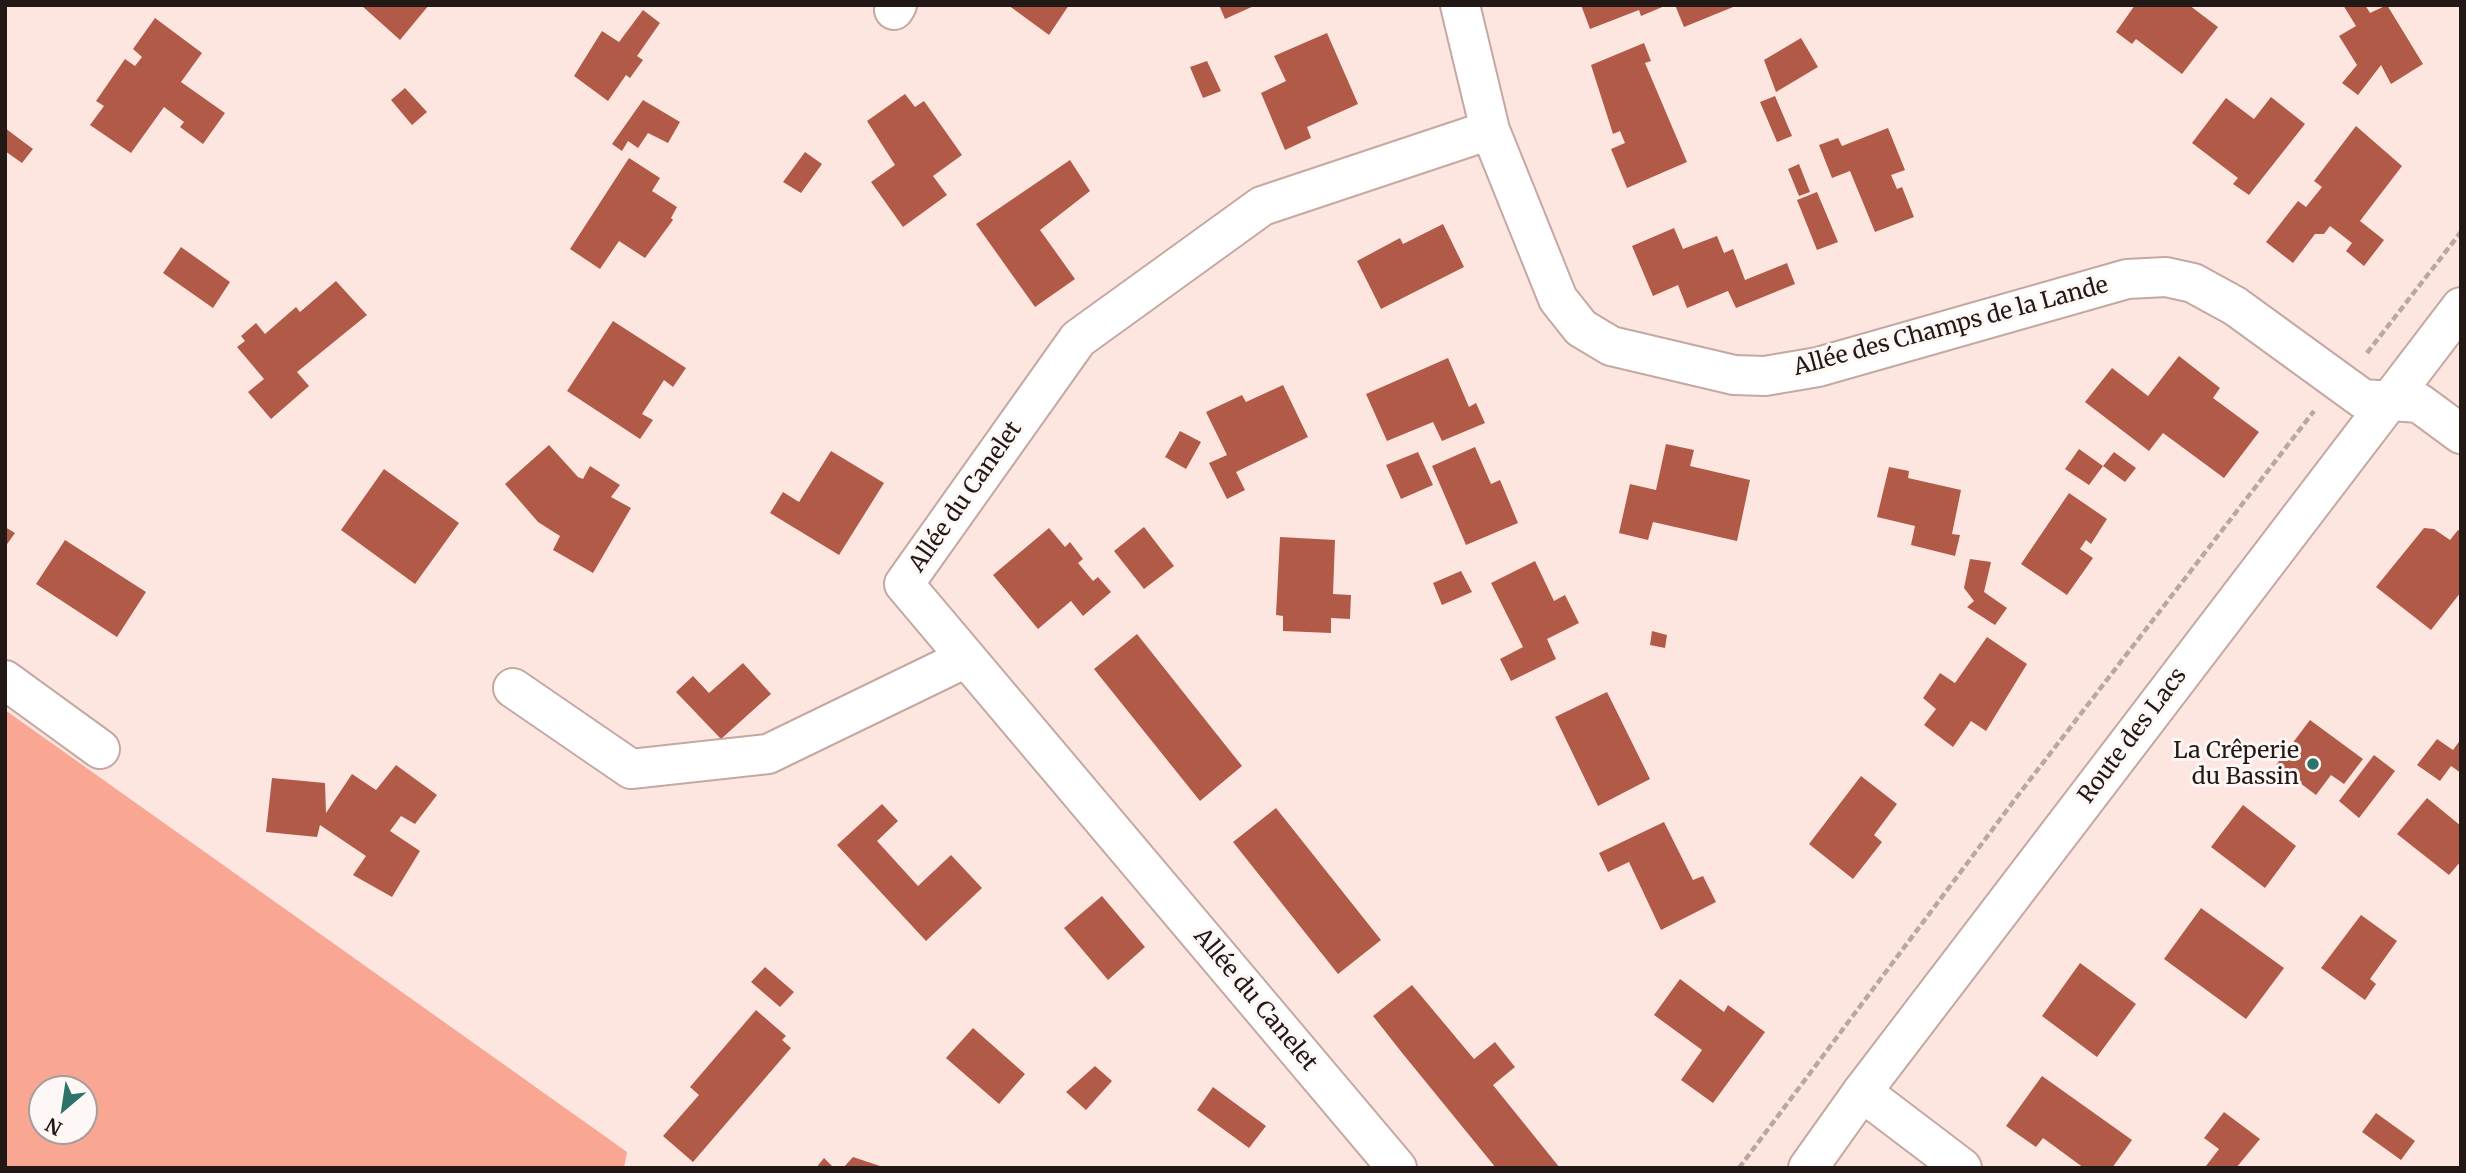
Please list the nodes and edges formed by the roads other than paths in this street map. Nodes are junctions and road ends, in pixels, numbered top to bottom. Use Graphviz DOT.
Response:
graph roads {
  1 [pos="1460,5"];
  2 [pos="1490,130"];
  3 [pos="2461,307"];
  4 [pos="2388,401"];
  5 [pos="2461,434"];
  6 [pos="964,659"];
  7 [pos="5,680"];
  8 [pos="513,688"];
  9 [pos="100,749"];
  10 [pos="1862,1092"];
  11 [pos="1398,1168"];
  12 [pos="1808,1168"];
  13 [pos="1962,1168"];
  1 -- 2 [label="street, Allée des Champs de la Lande"];
  2 -- 4 [label="street, Allée des Champs de la Lande"];
  2 -- 6 [label="street, Allée du Canelet"];
  3 -- 4 [label="street, Route des Lacs"];
  4 -- 5 [label="street, Allée des Champs de la Lande"];
  4 -- 10 [label="street, Route des Lacs"];
  6 -- 8 [label="street"];
  6 -- 11 [label="street, Allée du Canelet"];
  7 -- 9 [label="street"];
  10 -- 12 [label="street, Route des Lacs"];
  10 -- 13 [label="street"];
}
